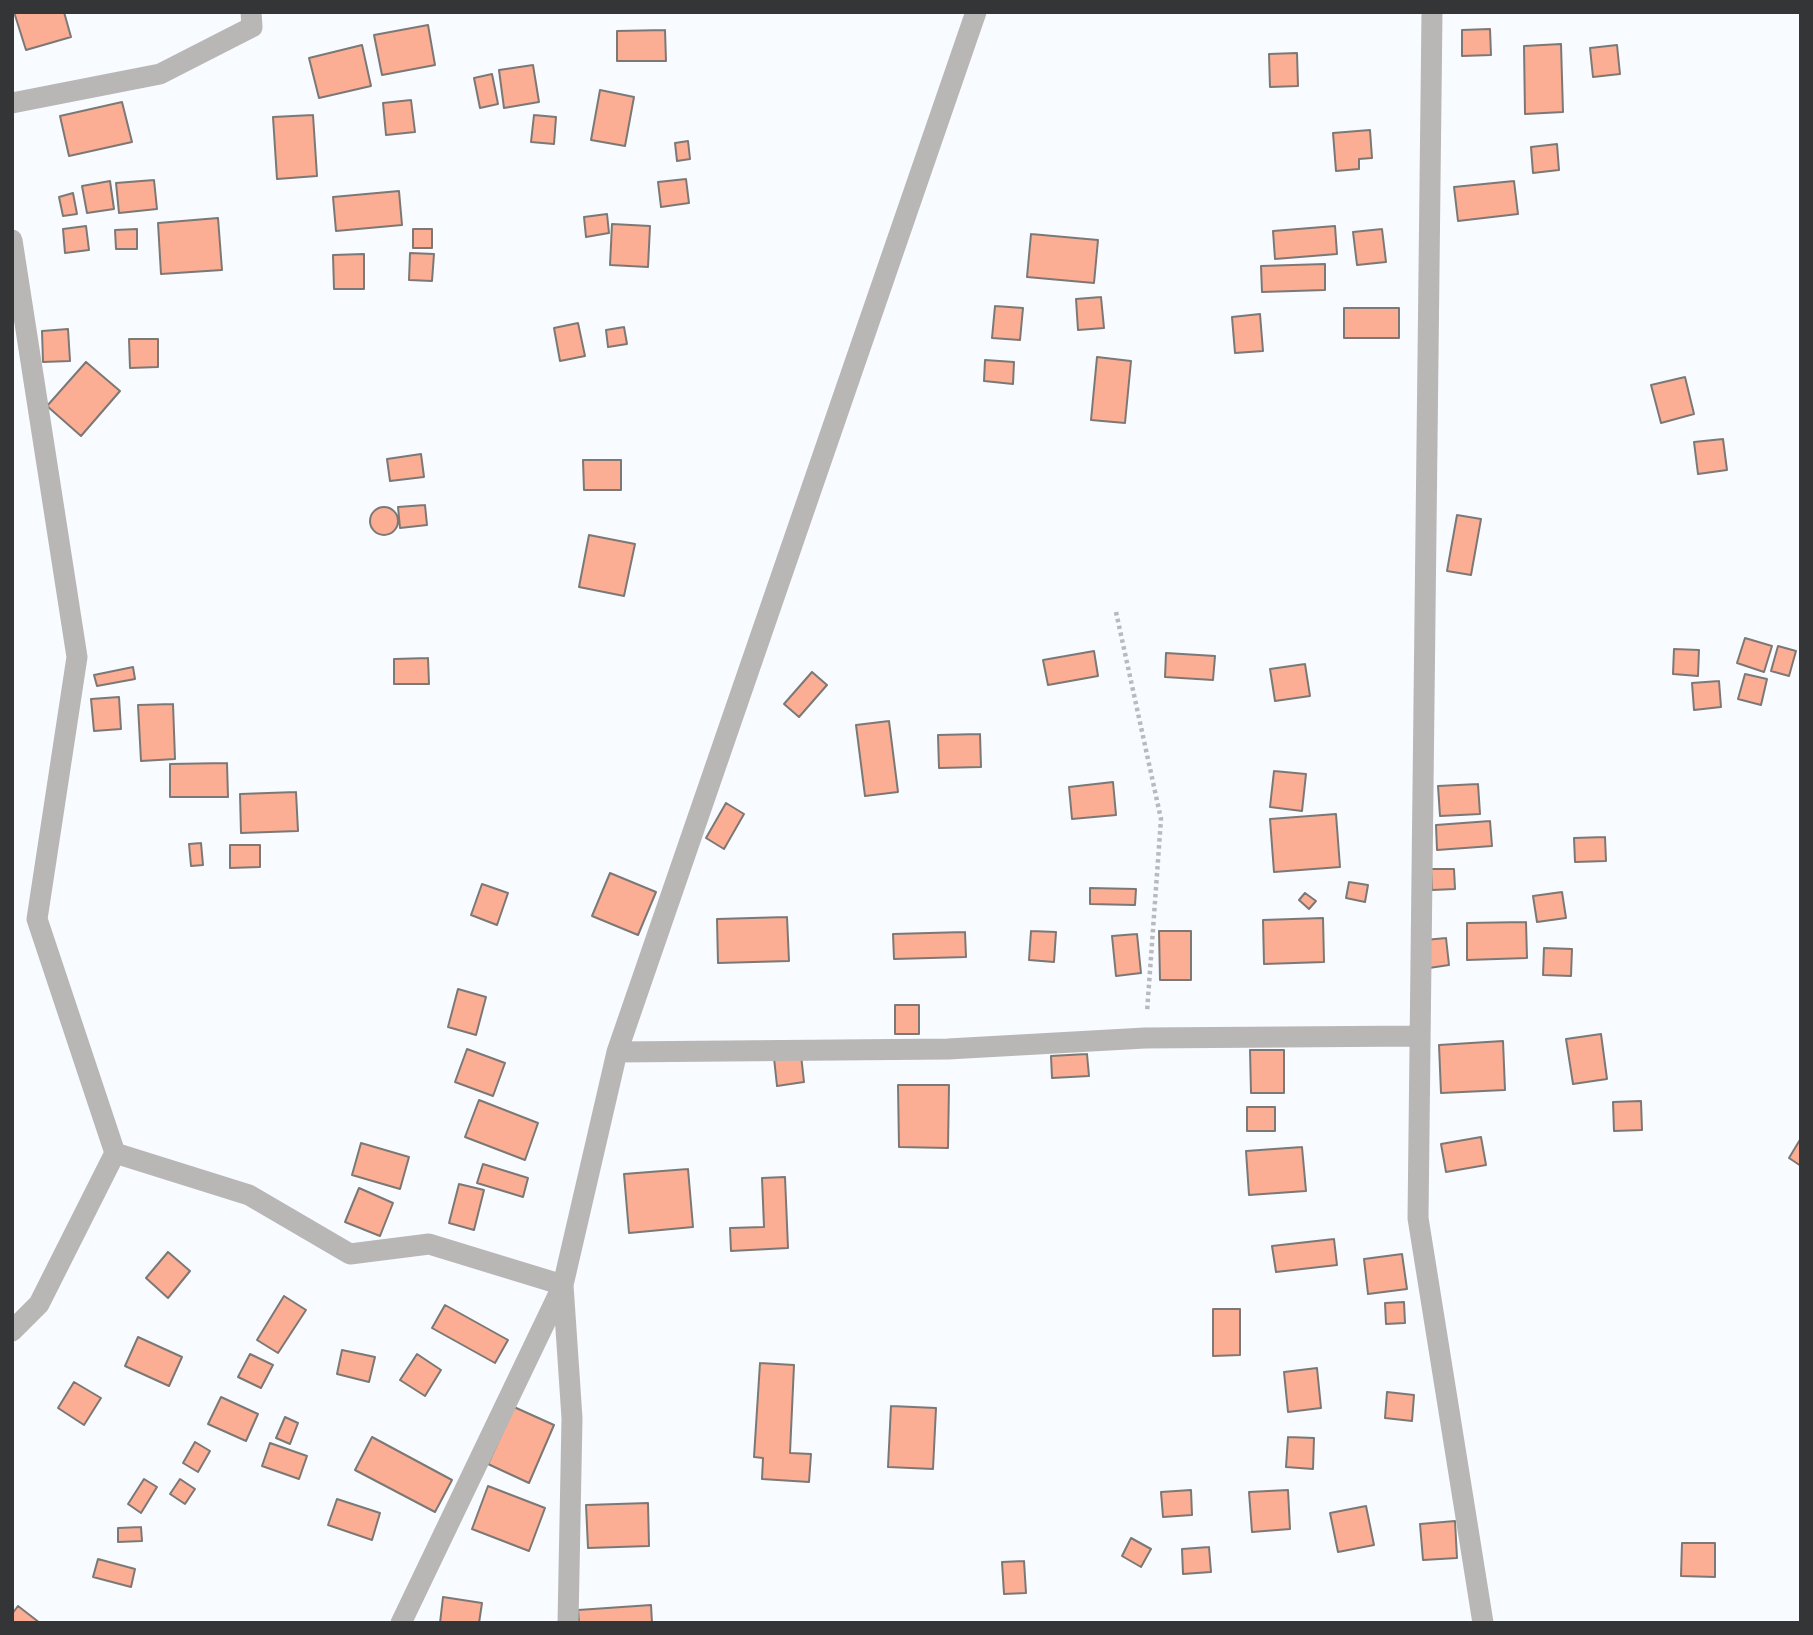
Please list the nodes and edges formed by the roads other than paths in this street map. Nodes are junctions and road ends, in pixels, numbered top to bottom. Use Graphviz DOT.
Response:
graph roads {
  1 [pos="251,12"];
  2 [pos="976,12"];
  3 [pos="1432,12"];
  4 [pos="12,103"];
  5 [pos="12,240"];
  6 [pos="1419,1036"];
  7 [pos="617,1052"];
  8 [pos="115,1153"];
  9 [pos="563,1285"];
  10 [pos="12,1331"];
  11 [pos="401,1623"];
  12 [pos="568,1623"];
  13 [pos="1483,1623"];
  1 -- 4 [label="street"];
  2 -- 7 [label="street"];
  3 -- 6 [label="street"];
  5 -- 8 [label="street"];
  6 -- 7 [label="street"];
  6 -- 13 [label="street"];
  7 -- 9 [label="street"];
  8 -- 9 [label="street"];
  8 -- 10 [label="street"];
  9 -- 11 [label="street"];
  9 -- 12 [label="street"];
}
